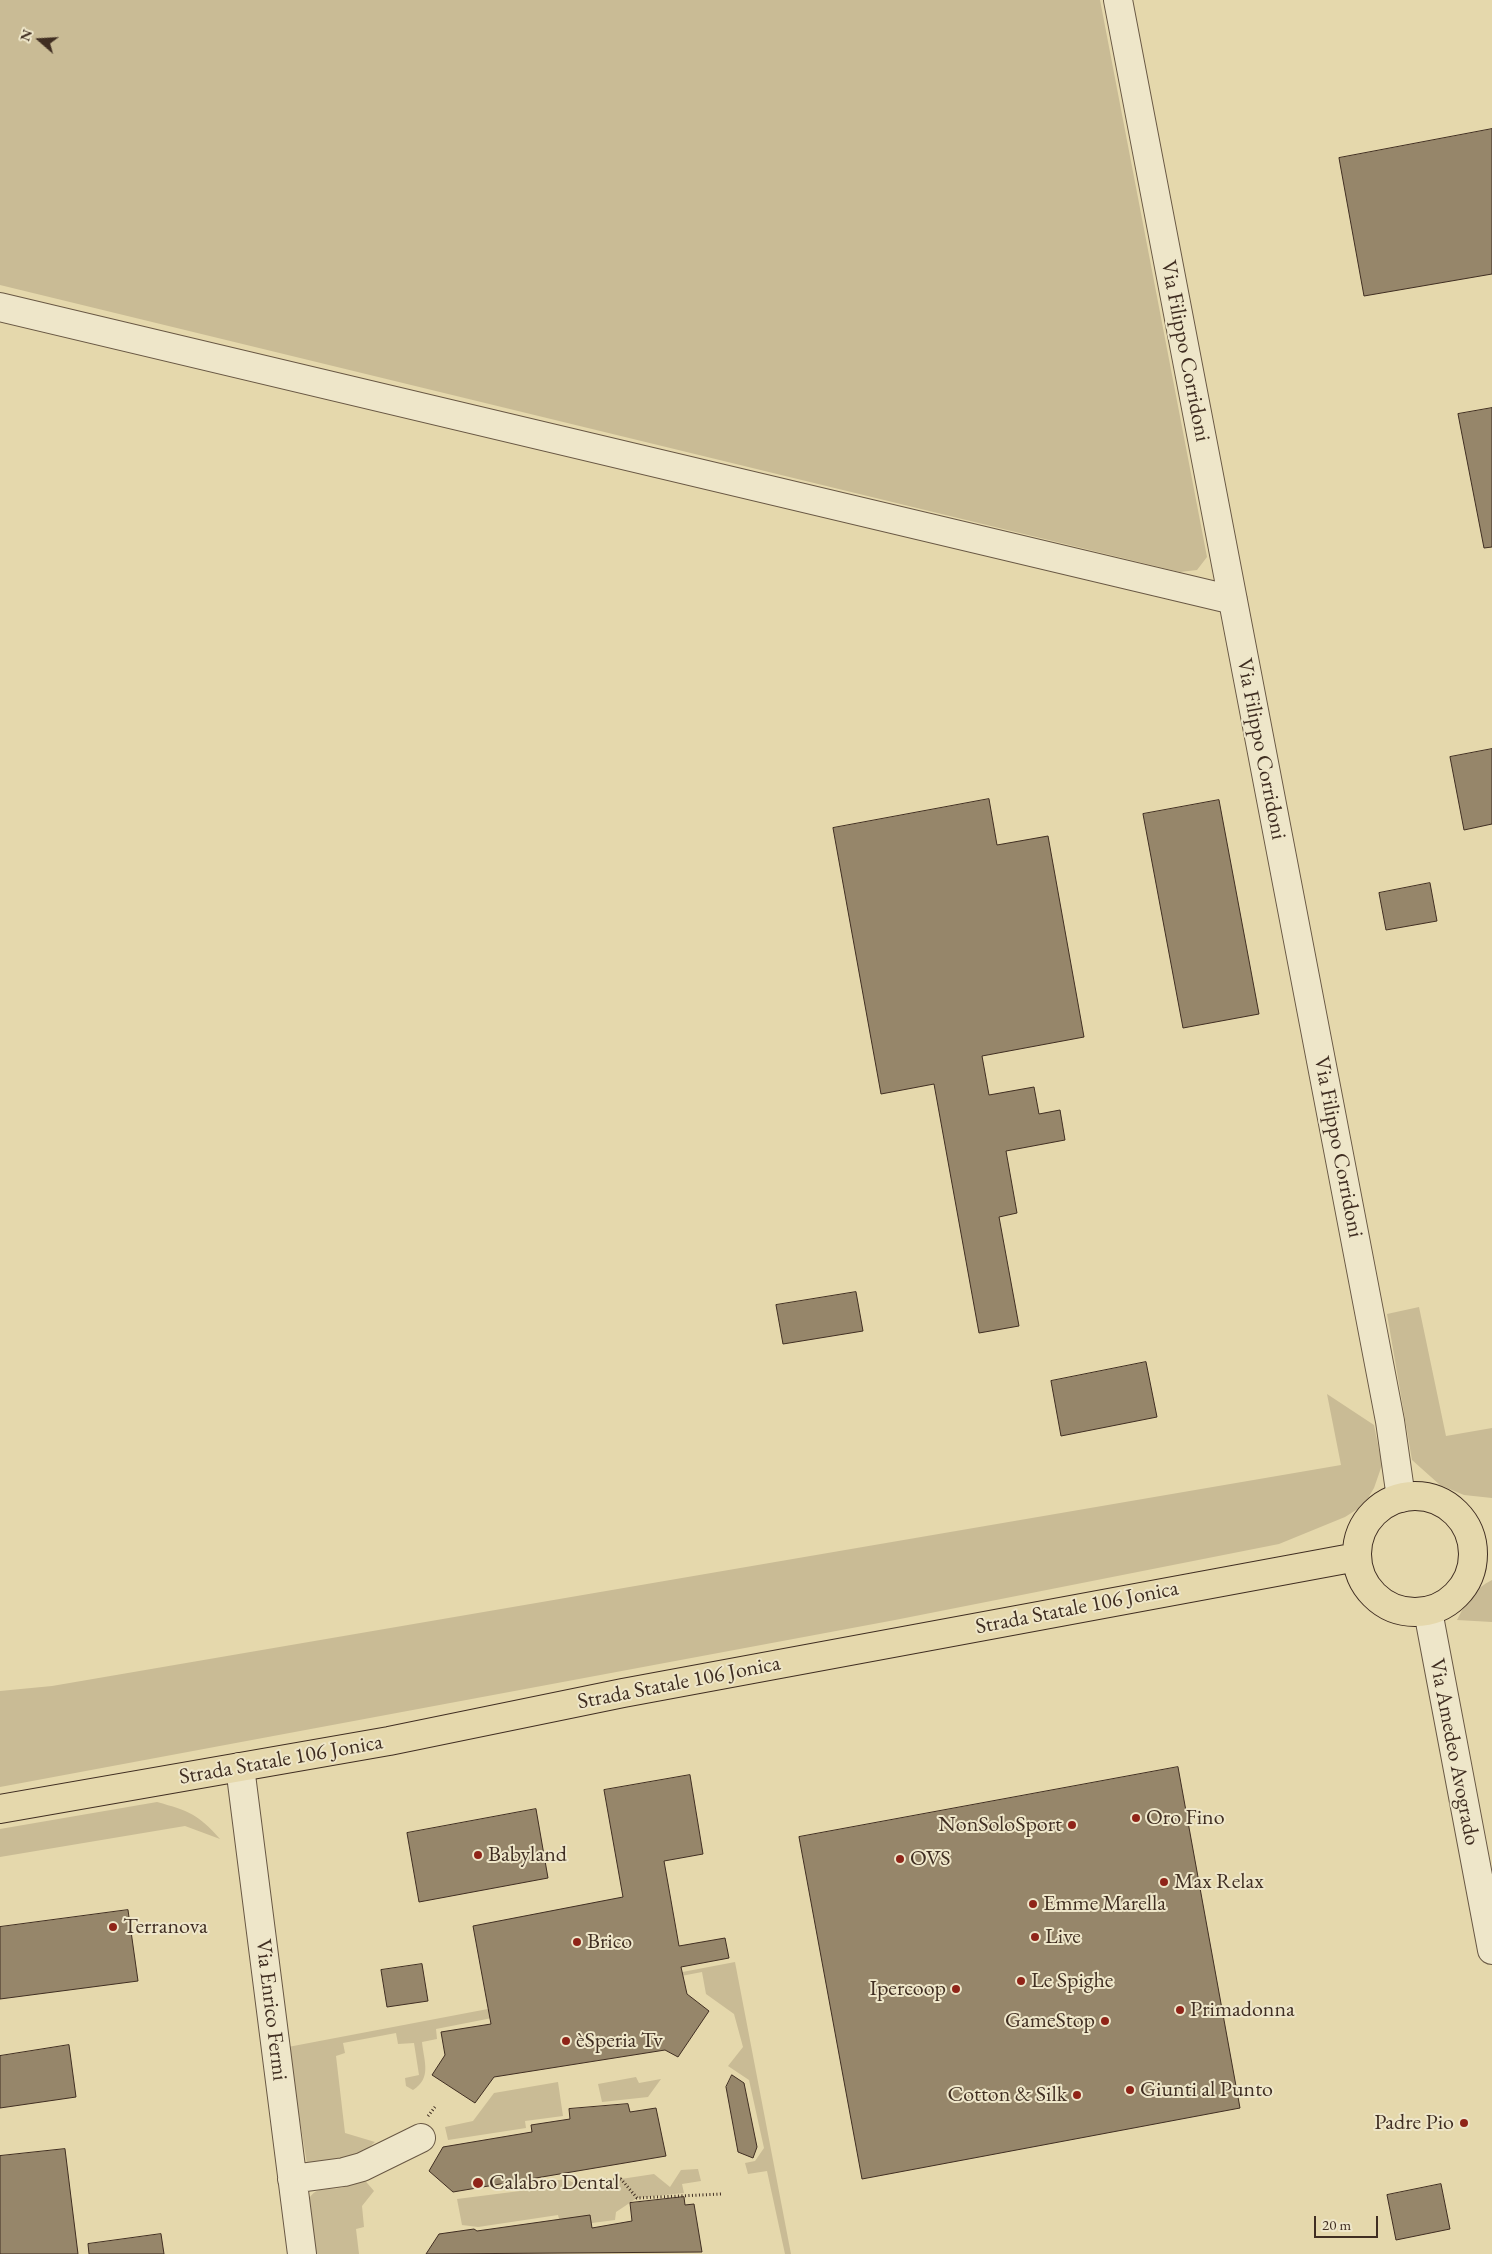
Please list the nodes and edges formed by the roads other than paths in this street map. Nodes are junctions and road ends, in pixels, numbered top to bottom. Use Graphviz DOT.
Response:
graph roads {
  1 [pos="1118,0"];
  2 [pos="0,307"];
  3 [pos="1233,600"];
  4 [pos="1401,1498"];
  5 [pos="1481,1536"];
  6 [pos="1357,1557"];
  7 [pos="1428,1612"];
  8 [pos="240,1767"];
  9 [pos="0,1809"];
  10 [pos="1492,1950"];
  11 [pos="424,2128"];
  12 [pos="292,2179"];
  13 [pos="302,2254"];
  1 -- 3 [label="street, Via Filippo Corridoni"];
  2 -- 3 [label="street"];
  3 -- 4 [label="street, Via Filippo Corridoni"];
  4 -- 5 [label="main road"];
  4 -- 6 [label="main road"];
  5 -- 7 [label="main road"];
  6 -- 7 [label="main road"];
  6 -- 8 [label="main road, Strada Statale 106 Jonica"];
  7 -- 10 [label="street, Via Amedeo Avogrado"];
  8 -- 9 [label="main road, Strada Statale 106 Jonica"];
  8 -- 12 [label="street, Via Enrico Fermi"];
  11 -- 12 [label="street"];
  12 -- 13 [label="street, Via Enrico Fermi"];
}
